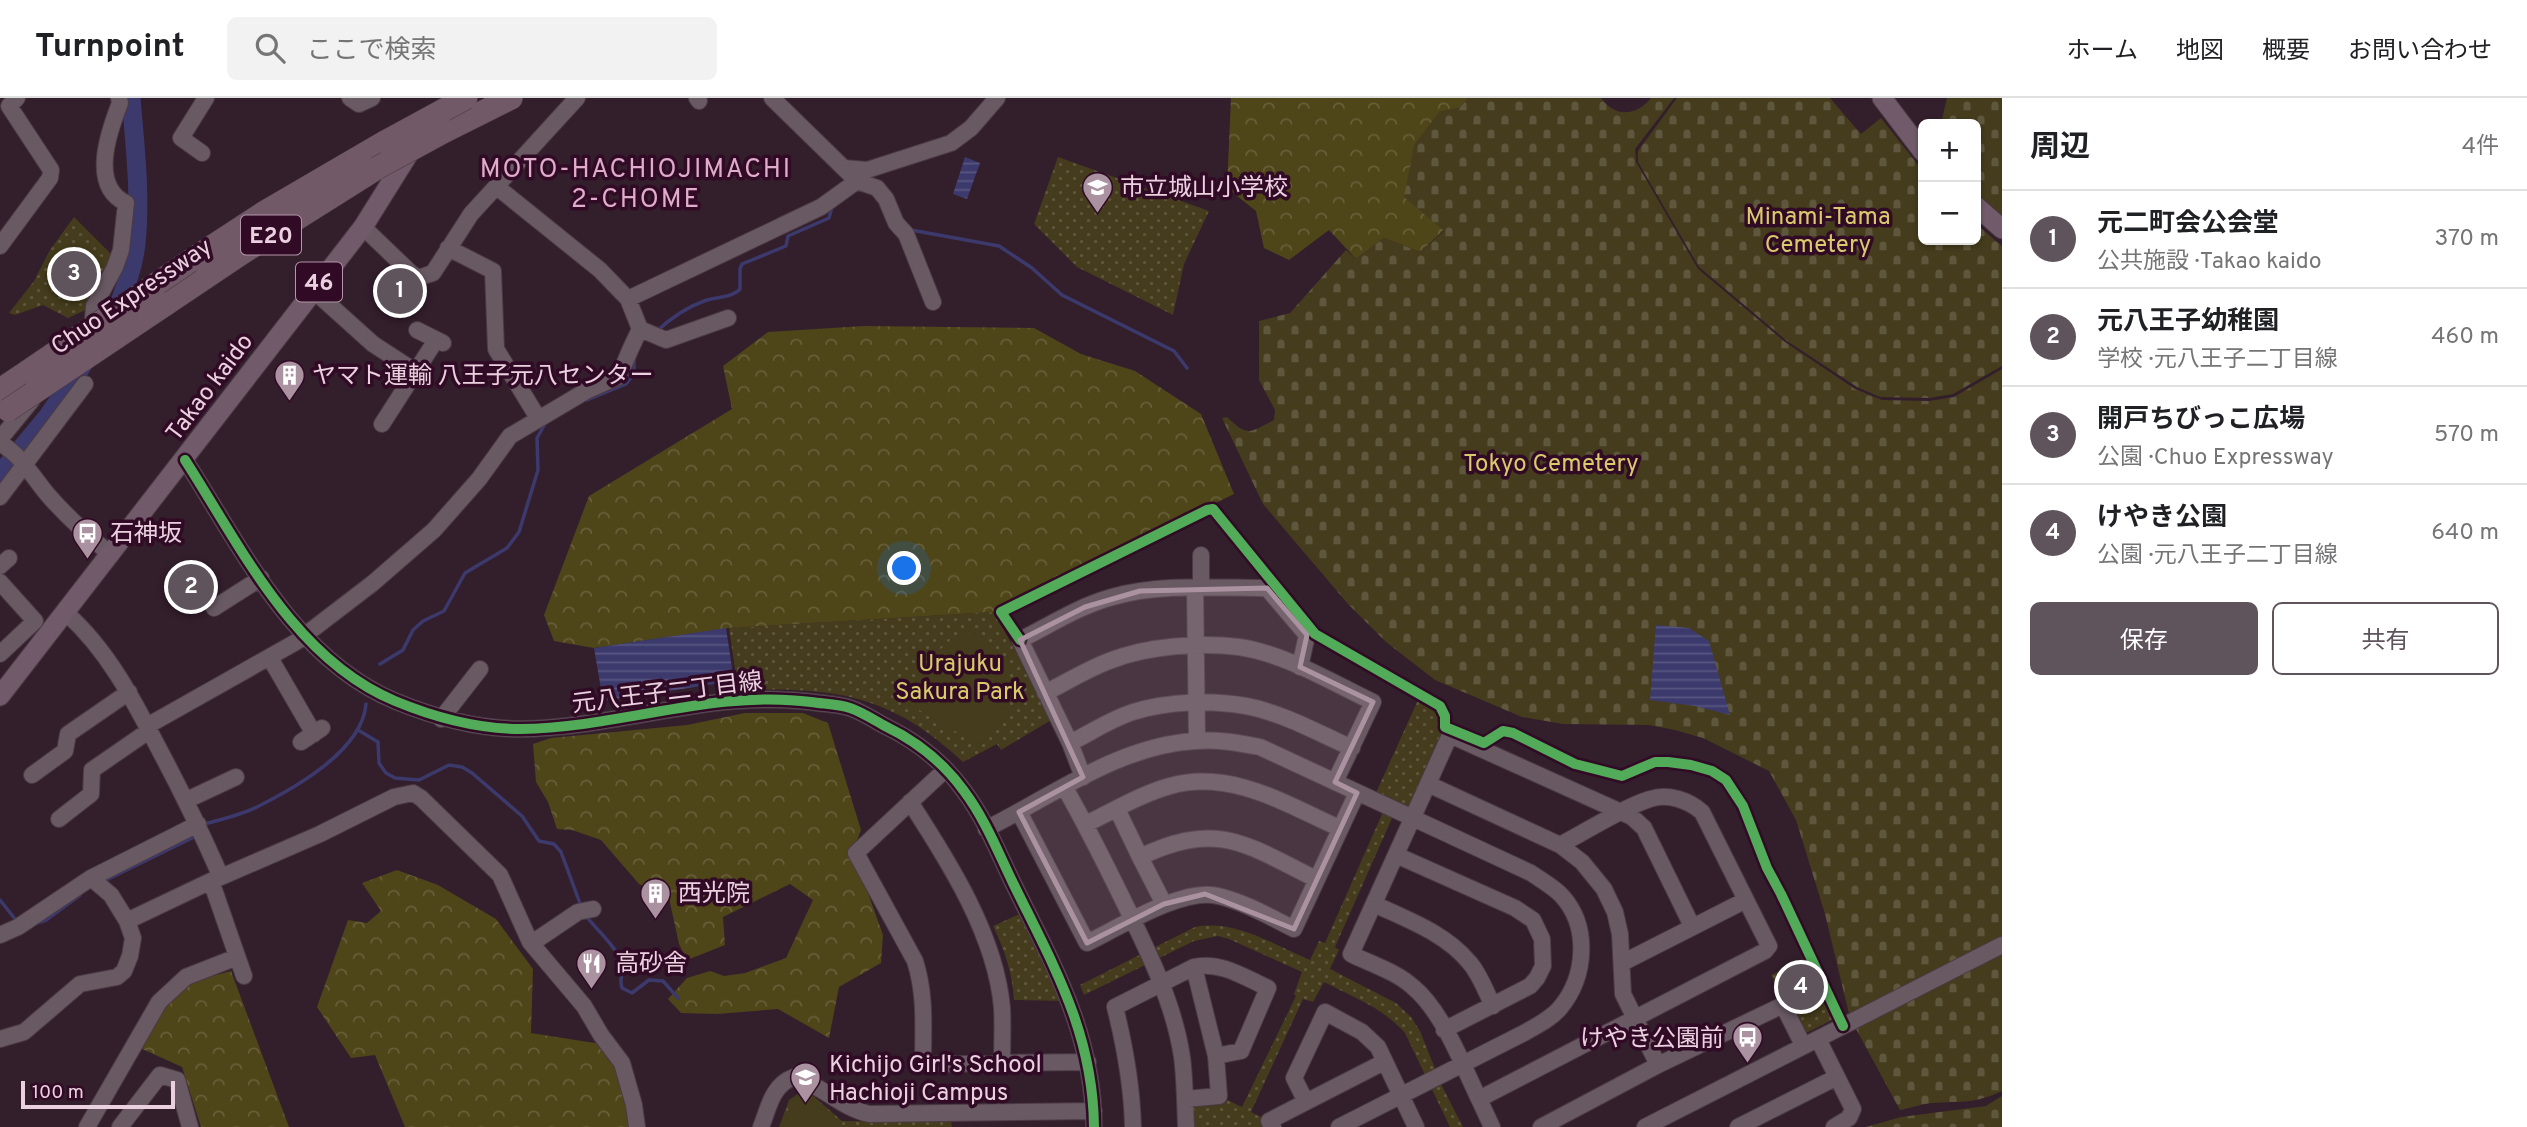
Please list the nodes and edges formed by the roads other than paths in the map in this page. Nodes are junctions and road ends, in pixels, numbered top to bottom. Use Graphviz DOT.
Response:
graph roads {
  1 [pos="17,98"];
  2 [pos="119,98"];
  3 [pos="206,98"];
  4 [pos="351,98"];
  5 [pos="372,98"];
  6 [pos="442,98"];
  7 [pos="466,98"];
  8 [pos="511,98"];
  9 [pos="577,98"];
  10 [pos="772,98"];
  11 [pos="997,98"];
  12 [pos="1882,98"];
  13 [pos="1918,145"];
  14 [pos="202,153"];
  15 [pos="844,169"];
  16 [pos="858,181"];
  17 [pos="496,187"];
  18 [pos="1981,210"];
  19 [pos="363,227"];
  20 [pos="2002,229"];
  21 [pos="0,246"];
  22 [pos="448,248"];
  23 [pos="313,290"];
  24 [pos="628,299"];
  25 [pos="933,302"];
  26 [pos="728,318"];
  27 [pos="417,330"];
  28 [pos="648,333"];
  29 [pos="416,372"];
  30 [pos="85,384"];
  31 [pos="3,405"];
  32 [pos="538,418"];
  33 [pos="382,424"];
  34 [pos="1,442"];
  35 [pos="185,460"];
  36 [pos="22,461"];
  37 [pos="0,498"];
  38 [pos="111,555"];
  39 [pos="1201,555"];
  40 [pos="261,578"];
  41 [pos="0,582"];
  42 [pos="1198,588"];
  43 [pos="214,608"];
  44 [pos="66,613"];
  45 [pos="303,634"];
  46 [pos="1196,646"];
  47 [pos="0,654"];
  48 [pos="271,658"];
  49 [pos="1300,667"];
  50 [pos="480,669"];
  51 [pos="129,692"];
  52 [pos="1045,693"];
  53 [pos="0,696"];
  54 [pos="1196,703"];
  55 [pos="441,719"];
  56 [pos="149,728"];
  57 [pos="312,735"];
  58 [pos="1197,740"];
  59 [pos="1070,743"];
  60 [pos="1352,748"];
  61 [pos="946,770"];
  62 [pos="32,775"];
  63 [pos="236,777"];
  64 [pos="1083,777"];
  65 [pos="1335,782"];
  66 [pos="1428,784"];
  67 [pos="1065,788"];
  68 [pos="1357,793"];
  69 [pos="187,800"];
  70 [pos="910,802"];
  71 [pos="1117,809"];
  72 [pos="1019,812"];
  73 [pos="1620,813"];
  74 [pos="1412,818"];
  75 [pos="59,819"];
  76 [pos="198,824"];
  77 [pos="1086,824"];
  78 [pos="1339,828"];
  79 [pos="986,829"];
  80 [pos="1560,845"];
  81 [pos="1396,855"];
  82 [pos="1140,856"];
  83 [pos="216,879"];
  84 [pos="1316,879"];
  85 [pos="96,882"];
  86 [pos="1745,900"];
  87 [pos="1164,904"];
  88 [pos="1374,904"];
  89 [pos="587,910"];
  90 [pos="127,921"];
  91 [pos="1133,921"];
  92 [pos="1692,926"];
  93 [pos="0,935"];
  94 [pos="532,943"];
  95 [pos="2002,945"];
  96 [pos="237,957"];
  97 [pos="1622,963"];
  98 [pos="1194,967"];
  99 [pos="244,976"];
  100 [pos="1161,984"];
  101 [pos="1493,1006"];
  102 [pos="1636,1017"];
  103 [pos="1444,1030"];
  104 [pos="0,1038"];
  105 [pos="1811,1042"];
  106 [pos="1216,1056"];
  107 [pos="1088,1062"];
  108 [pos="1384,1062"];
  109 [pos="1002,1063"];
  110 [pos="1462,1065"];
  111 [pos="1658,1065"];
  112 [pos="1837,1077"];
  113 [pos="1401,1096"];
  114 [pos="1185,1099"];
  115 [pos="1479,1099"];
  116 [pos="1306,1102"];
  117 [pos="1094,1119"];
  118 [pos="87,1127"];
  119 [pos="120,1127"];
  120 [pos="190,1127"];
  121 [pos="637,1127"];
  122 [pos="761,1127"];
  123 [pos="1133,1127"];
  124 [pos="1186,1127"];
  125 [pos="1273,1127"];
  126 [pos="1339,1127"];
  127 [pos="1416,1127"];
  128 [pos="1492,1127"];
  129 [pos="1541,1127"];
  130 [pos="1645,1127"];
  131 [pos="1738,1127"];
  132 [pos="1834,1127"];
  1 -- 21 [label="street"];
  2 -- 34 [label="street"];
  3 -- 14 [label="street"];
  4 -- 5 [label="street"];
  6 -- 19 [label="main road, Takao kaido / 46"];
  7 -- 31 [label="highway, Chuo Expressway / E20, bridge"];
  8 -- 31 [label="highway, Chuo Expressway / E20, bridge"];
  9 -- 17 [label="street"];
  10 -- 15 [label="street"];
  11 -- 15 [label="street"];
  12 -- 13 [label="main road"];
  15 -- 16 [label="street"];
  16 -- 24 [label="street"];
  16 -- 25 [label="street"];
  17 -- 22 [label="street"];
  17 -- 24 [label="street"];
  18 -- 20 [label="main road"];
  19 -- 22 [label="street"];
  19 -- 23 [label="main road, Takao kaido / 46"];
  22 -- 32 [label="street"];
  23 -- 29 [label="street"];
  23 -- 35 [label="main road, Takao kaido / 46"];
  24 -- 28 [label="street"];
  26 -- 28 [label="street"];
  27 -- 29 [label="street"];
  28 -- 32 [label="street"];
  29 -- 33 [label="street"];
  30 -- 36 [label="street"];
  32 -- 45 [label="street"];
  34 -- 36 [label="street"];
  35 -- 38 [label="main road, Takao kaido / 46"];
  35 -- 40 [label="street, 元八王子二丁目線"];
  36 -- 37 [label="street"];
  36 -- 38 [label="street"];
  38 -- 44 [label="main road, Takao kaido / 46"];
  39 -- 42 [label="street"];
  40 -- 43 [label="street"];
  40 -- 45 [label="street, 元八王子二丁目線"];
  41 -- 47 [label="street"];
  42 -- 46 [label="street"];
  42 -- 49 [label="street"];
  42 -- 52 [label="street"];
  44 -- 51 [label="street"];
  44 -- 53 [label="main road, Takao kaido / 46"];
  45 -- 48 [label="street"];
  45 -- 55 [label="street, 元八王子二丁目線"];
  46 -- 49 [label="street"];
  46 -- 52 [label="street"];
  46 -- 54 [label="street"];
  48 -- 56 [label="street"];
  48 -- 57 [label="street"];
  49 -- 60 [label="street"];
  50 -- 55 [label="street"];
  51 -- 56 [label="street"];
  51 -- 62 [label="street"];
  52 -- 59 [label="street"];
  54 -- 58 [label="street"];
  54 -- 59 [label="street"];
  54 -- 60 [label="street"];
  55 -- 61 [label="street, 元八王子二丁目線"];
  56 -- 69 [label="street"];
  56 -- 75 [label="street"];
  58 -- 64 [label="street"];
  58 -- 65 [label="street"];
  59 -- 64 [label="street"];
  60 -- 65 [label="street"];
  61 -- 70 [label="street"];
  61 -- 79 [label="street, 元八王子二丁目線"];
  63 -- 69 [label="street"];
  64 -- 67 [label="street"];
  65 -- 68 [label="street"];
  66 -- 73 [label="street"];
  66 -- 74 [label="street"];
  66 -- 80 [label="street"];
  67 -- 72 [label="street"];
  67 -- 77 [label="street"];
  68 -- 74 [label="street"];
  68 -- 78 [label="street"];
  69 -- 76 [label="street"];
  70 -- 109 [label="street"];
  70 -- 109 [label="street"];
  71 -- 77 [label="street"];
  71 -- 78 [label="street"];
  71 -- 82 [label="street"];
  72 -- 79 [label="street"];
  72 -- 91 [label="street"];
  73 -- 80 [label="street"];
  73 -- 86 [label="street"];
  73 -- 92 [label="street"];
  74 -- 81 [label="street"];
  74 -- 110 [label="street"];
  76 -- 83 [label="street"];
  76 -- 85 [label="street"];
  77 -- 91 [label="street"];
  78 -- 84 [label="street"];
  79 -- 107 [label="street, 元八王子二丁目線"];
  80 -- 97 [label="street"];
  81 -- 88 [label="street"];
  81 -- 101 [label="street"];
  82 -- 84 [label="street"];
  82 -- 87 [label="street"];
  83 -- 90 [label="street"];
  83 -- 94 [label="street"];
  83 -- 96 [label="street"];
  84 -- 87 [label="street"];
  85 -- 90 [label="street"];
  85 -- 93 [label="street"];
  86 -- 92 [label="street"];
  86 -- 102 [label="street"];
  87 -- 91 [label="street"];
  88 -- 101 [label="street"];
  88 -- 103 [label="street"];
  89 -- 94 [label="street"];
  90 -- 104 [label="street"];
  91 -- 100 [label="street"];
  92 -- 97 [label="street"];
  94 -- 121 [label="street"];
  95 -- 105 [label="street"];
  96 -- 99 [label="street"];
  96 -- 118 [label="street"];
  97 -- 102 [label="street"];
  98 -- 100 [label="street"];
  98 -- 106 [label="street"];
  98 -- 106 [label="street"];
  100 -- 114 [label="street"];
  100 -- 123 [label="street"];
  101 -- 103 [label="street"];
  102 -- 111 [label="street"];
  102 -- 115 [label="street"];
  103 -- 110 [label="street"];
  105 -- 111 [label="street"];
  105 -- 112 [label="street"];
  105 -- 130 [label="street"];
  106 -- 114 [label="street"];
  107 -- 109 [label="street"];
  107 -- 117 [label="street, 元八王子二丁目線"];
  108 -- 113 [label="street"];
  108 -- 116 [label="street"];
  108 -- 116 [label="street"];
  110 -- 113 [label="street"];
  110 -- 115 [label="street"];
  111 -- 129 [label="street"];
  112 -- 131 [label="street"];
  112 -- 132 [label="street"];
  113 -- 126 [label="street"];
  113 -- 127 [label="street"];
  114 -- 124 [label="street"];
  115 -- 128 [label="street"];
  116 -- 125 [label="street"];
  117 -- 122 [label="street"];
  119 -- 120 [label="street"];
}
